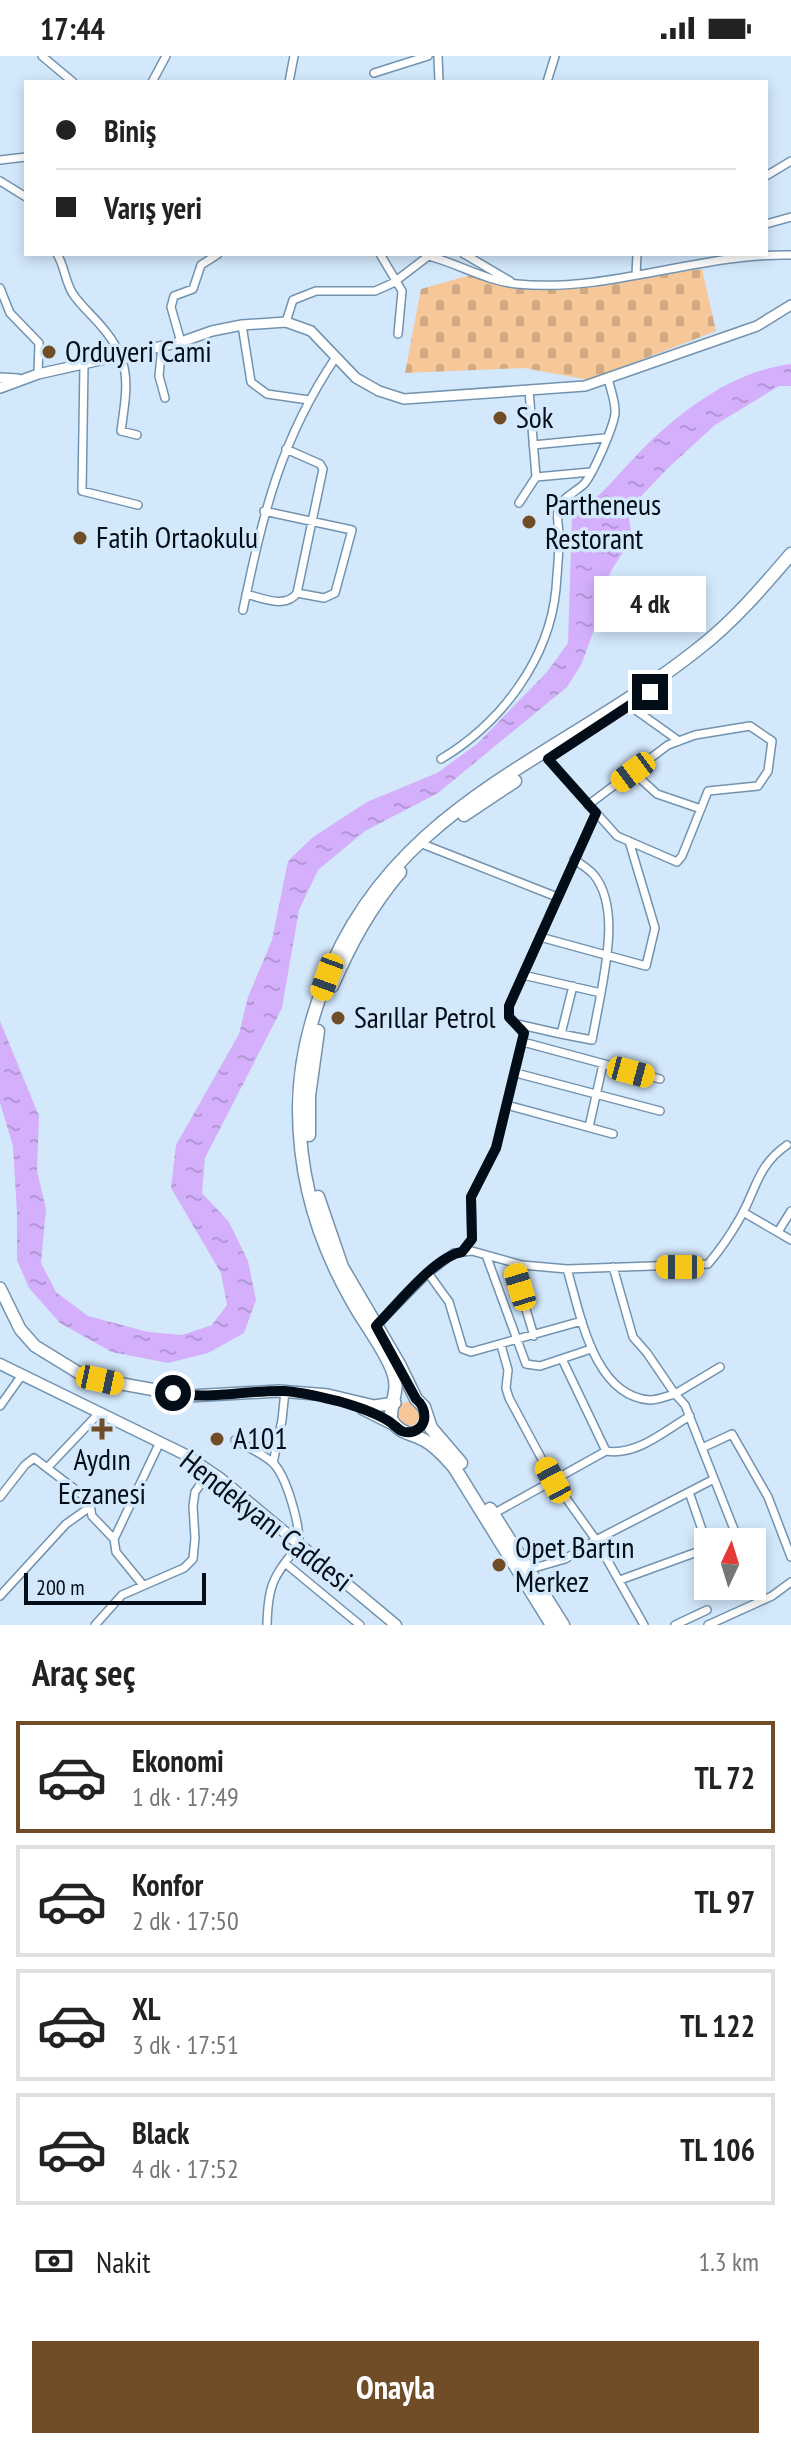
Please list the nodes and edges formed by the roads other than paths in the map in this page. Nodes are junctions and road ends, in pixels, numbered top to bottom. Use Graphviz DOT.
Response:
graph roads {
  1 [pos="42,56"];
  2 [pos="166,56"];
  3 [pos="294,56"];
  4 [pos="428,56"];
  5 [pos="438,56"];
  6 [pos="555,56"];
  7 [pos="374,73"];
  8 [pos="71,80"];
  9 [pos="153,80"];
  10 [pos="289,80"];
  11 [pos="439,80"];
  12 [pos="548,80"];
  13 [pos="24,157"];
  14 [pos="0,160"];
  15 [pos="791,161"];
  16 [pos="768,175"];
  17 [pos="0,181"];
  18 [pos="24,196"];
  19 [pos="791,217"];
  20 [pos="768,223"];
  21 [pos="768,255"];
  22 [pos="791,255"];
  23 [pos="58,256"];
  24 [pos="215,256"];
  25 [pos="381,256"];
  26 [pos="429,256"];
  27 [pos="433,256"];
  28 [pos="467,256"];
  29 [pos="637,256"];
  30 [pos="744,256"];
  31 [pos="698,259"];
  32 [pos="636,275"];
  33 [pos="397,280"];
  34 [pos="515,284"];
  35 [pos="0,288"];
  36 [pos="791,305"];
  37 [pos="286,322"];
  38 [pos="242,325"];
  39 [pos="398,334"];
  40 [pos="181,342"];
  41 [pos="162,346"];
  42 [pos="122,356"];
  43 [pos="336,357"];
  44 [pos="84,365"];
  45 [pos="38,374"];
  46 [pos="0,378"];
  47 [pos="608,378"];
  48 [pos="21,379"];
  49 [pos="0,388"];
  50 [pos="529,390"];
  51 [pos="165,398"];
  52 [pos="309,400"];
  53 [pos="137,435"];
  54 [pos="605,438"];
  55 [pos="533,445"];
  56 [pos="286,449"];
  57 [pos="591,472"];
  58 [pos="536,477"];
  59 [pos="519,503"];
  60 [pos="138,505"];
  61 [pos="264,511"];
  62 [pos="313,521"];
  63 [pos="791,554"];
  64 [pos="791,567"];
  65 [pos="297,593"];
  66 [pos="246,594"];
  67 [pos="243,610"];
  68 [pos="630,706"];
  69 [pos="679,741"];
  70 [pos="441,759"];
  71 [pos="548,759"];
  72 [pos="633,772"];
  73 [pos="588,805"];
  74 [pos="701,809"];
  75 [pos="596,813"];
  76 [pos="629,841"];
  77 [pos="425,845"];
  78 [pos="574,859"];
  79 [pos="557,897"];
  80 [pos="540,937"];
  81 [pos="607,955"];
  82 [pos="523,975"];
  83 [pos="573,986"];
  84 [pos="601,993"];
  85 [pos="517,1024"];
  86 [pos="561,1034"];
  87 [pos="523,1042"];
  88 [pos="603,1064"];
  89 [pos="516,1073"];
  90 [pos="660,1079"];
  91 [pos="597,1094"];
  92 [pos="507,1105"];
  93 [pos="660,1111"];
  94 [pos="589,1127"];
  95 [pos="613,1134"];
  96 [pos="789,1145"];
  97 [pos="791,1211"];
  98 [pos="743,1212"];
  99 [pos="778,1232"];
  100 [pos="791,1240"];
  101 [pos="462,1252"];
  102 [pos="486,1255"];
  103 [pos="512,1263"];
  104 [pos="613,1267"];
  105 [pos="567,1269"];
  106 [pos="428,1273"];
  107 [pos="0,1288"];
  108 [pos="582,1321"];
  109 [pos="376,1326"];
  110 [pos="534,1336"];
  111 [pos="518,1340"];
  112 [pos="501,1345"];
  113 [pos="591,1349"];
  114 [pos="562,1359"];
  115 [pos="0,1364"];
  116 [pos="526,1364"];
  117 [pos="720,1367"];
  118 [pos="508,1370"];
  119 [pos="22,1375"];
  120 [pos="285,1391"];
  121 [pos="300,1392"];
  122 [pos="675,1394"];
  123 [pos="4,1396"];
  124 [pos="416,1399"];
  125 [pos="395,1403"];
  126 [pos="0,1406"];
  127 [pos="100,1412"];
  128 [pos="425,1413"];
  129 [pos="690,1416"];
  130 [pos="393,1424"];
  131 [pos="407,1432"];
  132 [pos="235,1440"];
  133 [pos="160,1442"];
  134 [pos="702,1448"];
  135 [pos="606,1451"];
  136 [pos="273,1463"];
  137 [pos="48,1467"];
  138 [pos="210,1471"];
  139 [pos="714,1479"];
  140 [pos="553,1480"];
  141 [pos="689,1492"];
  142 [pos="0,1497"];
  143 [pos="90,1507"];
  144 [pos="493,1514"];
  145 [pos="701,1528"];
  146 [pos="733,1528"];
  147 [pos="114,1539"];
  148 [pos="596,1540"];
  149 [pos="299,1544"];
  150 [pos="694,1552"];
  151 [pos="791,1557"];
  152 [pos="285,1563"];
  153 [pos="527,1570"];
  154 [pos="620,1580"];
  155 [pos="791,1582"];
  156 [pos="143,1585"];
  157 [pos="0,1596"];
  158 [pos="707,1610"];
  159 [pos="95,1625"];
  160 [pos="267,1625"];
  161 [pos="360,1625"];
  162 [pos="396,1625"];
  163 [pos="552,1625"];
  164 [pos="563,1625"];
  165 [pos="644,1625"];
  166 [pos="675,1625"];
  167 [pos="708,1625"];
  1 -- 8 [label="street"];
  2 -- 9 [label="street"];
  3 -- 10 [label="street"];
  4 -- 7 [label="street"];
  5 -- 11 [label="street"];
  6 -- 12 [label="street"];
  13 -- 14 [label="street"];
  15 -- 16 [label="street"];
  17 -- 18 [label="street"];
  19 -- 20 [label="street"];
  21 -- 22 [label="street"];
  23 -- 42 [label="street"];
  24 -- 40 [label="street"];
  25 -- 33 [label="street"];
  26 -- 33 [label="street"];
  27 -- 34 [label="street"];
  28 -- 34 [label="street"];
  29 -- 32 [label="street"];
  30 -- 31 [label="street"];
  31 -- 32 [label="street"];
  32 -- 34 [label="street"];
  33 -- 37 [label="street"];
  33 -- 39 [label="street"];
  35 -- 45 [label="street"];
  36 -- 47 [label="street"];
  37 -- 38 [label="street"];
  37 -- 43 [label="street"];
  38 -- 40 [label="street"];
  38 -- 52 [label="street"];
  40 -- 41 [label="street"];
  41 -- 42 [label="street"];
  41 -- 51 [label="street"];
  42 -- 44 [label="street"];
  42 -- 53 [label="street"];
  43 -- 50 [label="street"];
  43 -- 52 [label="street"];
  44 -- 45 [label="street"];
  44 -- 60 [label="street"];
  45 -- 48 [label="street"];
  46 -- 48 [label="street"];
  47 -- 50 [label="street"];
  47 -- 54 [label="street"];
  48 -- 49 [label="street"];
  50 -- 55 [label="street"];
  52 -- 56 [label="street"];
  54 -- 55 [label="street"];
  54 -- 57 [label="street"];
  55 -- 58 [label="street"];
  56 -- 61 [label="street"];
  56 -- 62 [label="street"];
  57 -- 58 [label="street"];
  57 -- 70 [label="street"];
  58 -- 59 [label="street"];
  61 -- 62 [label="street"];
  61 -- 66 [label="street"];
  62 -- 65 [label="street"];
  62 -- 65 [label="street"];
  63 -- 125 [label="highway"];
  64 -- 68 [label="highway"];
  65 -- 66 [label="street"];
  66 -- 67 [label="street"];
  68 -- 69 [label="street"];
  68 -- 71 [label="highway"];
  69 -- 72 [label="street"];
  69 -- 74 [label="street"];
  71 -- 73 [label="street"];
  71 -- 77 [label="highway"];
  72 -- 73 [label="street"];
  72 -- 74 [label="street"];
  73 -- 75 [label="street"];
  74 -- 76 [label="street"];
  75 -- 76 [label="street"];
  75 -- 78 [label="street"];
  76 -- 81 [label="street"];
  77 -- 79 [label="street"];
  77 -- 109 [label="highway"];
  78 -- 79 [label="street"];
  78 -- 81 [label="street"];
  79 -- 80 [label="street"];
  80 -- 81 [label="street"];
  80 -- 82 [label="street"];
  81 -- 84 [label="street"];
  82 -- 83 [label="street"];
  82 -- 85 [label="street"];
  83 -- 84 [label="street"];
  83 -- 86 [label="street"];
  84 -- 86 [label="street"];
  85 -- 86 [label="street"];
  85 -- 87 [label="street"];
  87 -- 88 [label="street"];
  87 -- 89 [label="street"];
  88 -- 90 [label="street"];
  88 -- 91 [label="street"];
  89 -- 91 [label="street"];
  89 -- 92 [label="street"];
  91 -- 93 [label="street"];
  91 -- 94 [label="street"];
  92 -- 94 [label="street"];
  92 -- 101 [label="street"];
  94 -- 95 [label="street"];
  96 -- 98 [label="street"];
  97 -- 99 [label="street"];
  98 -- 99 [label="street"];
  98 -- 104 [label="street"];
  99 -- 100 [label="street"];
  101 -- 102 [label="street"];
  101 -- 106 [label="street"];
  102 -- 103 [label="street"];
  102 -- 111 [label="street"];
  103 -- 105 [label="street"];
  103 -- 110 [label="street"];
  104 -- 105 [label="street"];
  104 -- 122 [label="street"];
  105 -- 108 [label="street"];
  106 -- 109 [label="street"];
  106 -- 112 [label="street"];
  107 -- 120 [label="main road"];
  108 -- 110 [label="street"];
  108 -- 113 [label="street"];
  109 -- 124 [label="highway"];
  110 -- 111 [label="street"];
  111 -- 112 [label="street"];
  111 -- 116 [label="street"];
  112 -- 118 [label="street"];
  113 -- 114 [label="street"];
  113 -- 122 [label="street"];
  114 -- 116 [label="street"];
  114 -- 135 [label="street"];
  115 -- 119 [label="main road, Hendekyanı Caddesi"];
  116 -- 118 [label="street"];
  117 -- 122 [label="street"];
  118 -- 140 [label="street"];
  119 -- 123 [label="street"];
  119 -- 127 [label="main road, Hendekyanı Caddesi"];
  120 -- 121 [label="main road"];
  120 -- 136 [label="street"];
  121 -- 125 [label="main road"];
  121 -- 130 [label="main road"];
  122 -- 129 [label="street"];
  123 -- 126 [label="street"];
  124 -- 125 [label="highway"];
  124 -- 128 [label="highway"];
  125 -- 130 [label="highway"];
  127 -- 133 [label="main road, Hendekyanı Caddesi"];
  127 -- 137 [label="street"];
  128 -- 131 [label="highway"];
  128 -- 144 [label="highway"];
  129 -- 134 [label="street"];
  129 -- 135 [label="street"];
  130 -- 131 [label="highway"];
  131 -- 163 [label="highway"];
  132 -- 136 [label="street"];
  133 -- 138 [label="main road, Hendekyanı Caddesi"];
  133 -- 147 [label="street"];
  134 -- 139 [label="street"];
  134 -- 151 [label="street"];
  135 -- 140 [label="street"];
  136 -- 149 [label="street"];
  137 -- 142 [label="street"];
  137 -- 143 [label="street"];
  138 -- 149 [label="main road, Hendekyanı Caddesi"];
  138 -- 156 [label="street"];
  139 -- 141 [label="street"];
  139 -- 146 [label="street"];
  140 -- 144 [label="street"];
  140 -- 148 [label="street"];
  141 -- 145 [label="street"];
  141 -- 148 [label="street"];
  143 -- 147 [label="street"];
  143 -- 157 [label="street"];
  144 -- 153 [label="highway"];
  147 -- 156 [label="street"];
  148 -- 153 [label="street"];
  148 -- 154 [label="street"];
  149 -- 152 [label="street"];
  149 -- 162 [label="main road, Hendekyanı Caddesi"];
  150 -- 154 [label="street"];
  152 -- 160 [label="street"];
  152 -- 161 [label="street"];
  153 -- 164 [label="highway"];
  154 -- 165 [label="street"];
  155 -- 167 [label="street"];
  156 -- 159 [label="street"];
  158 -- 166 [label="street"];
}
